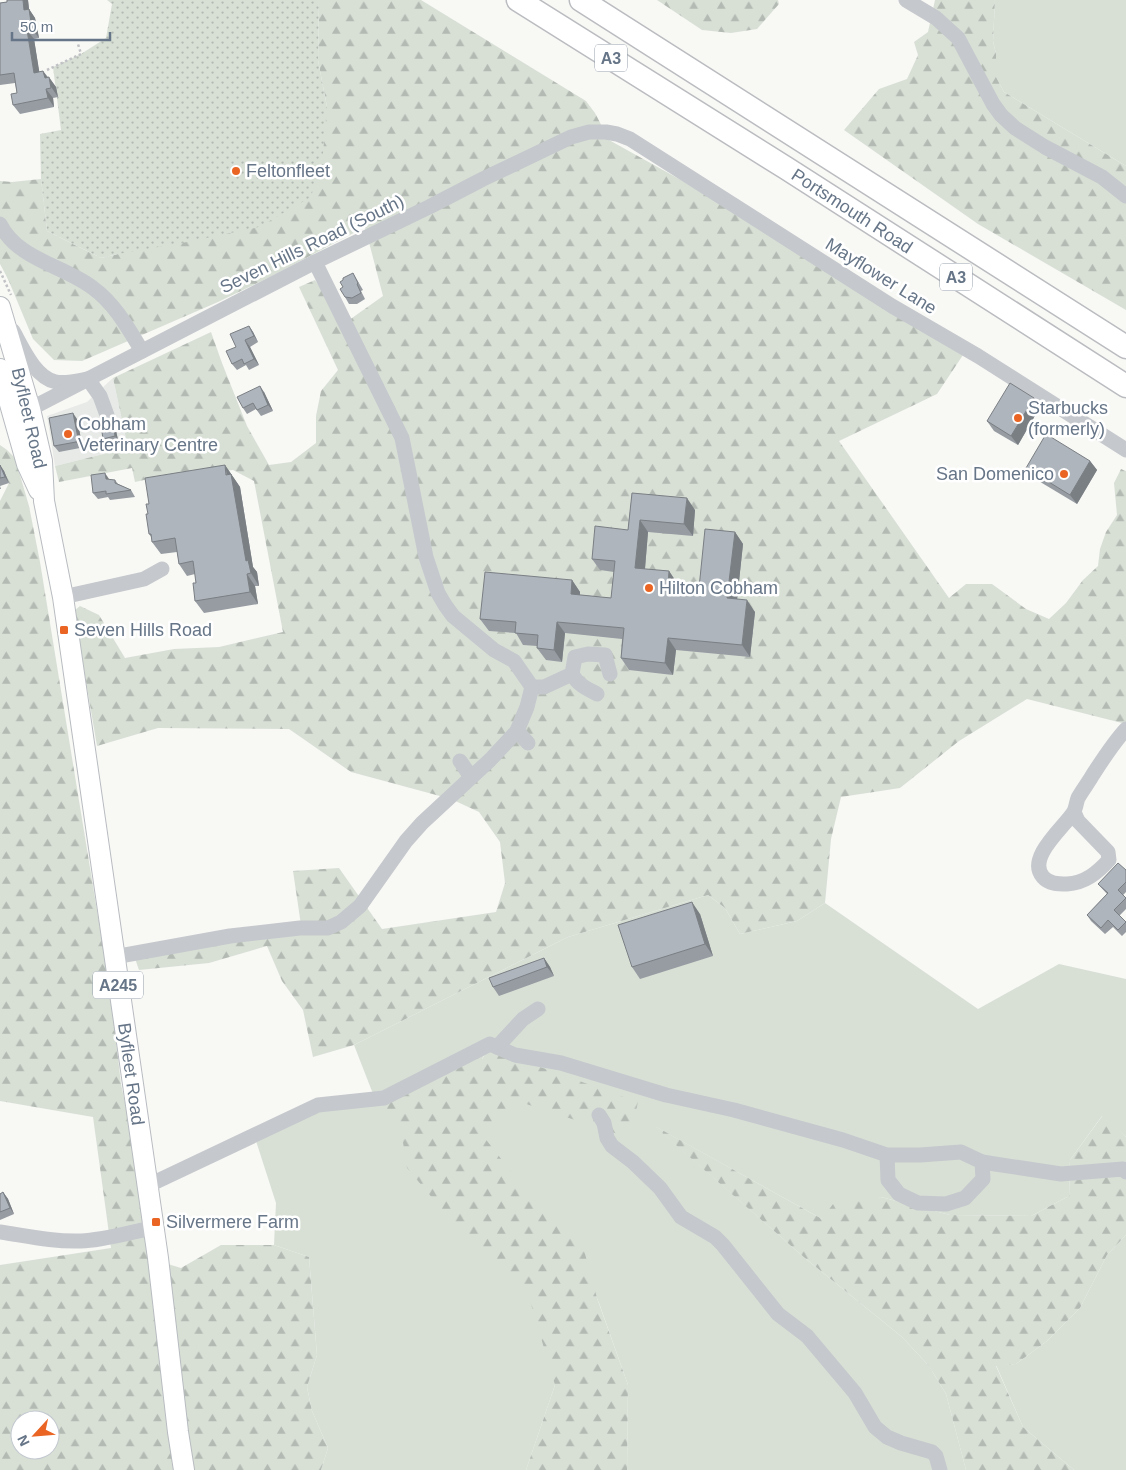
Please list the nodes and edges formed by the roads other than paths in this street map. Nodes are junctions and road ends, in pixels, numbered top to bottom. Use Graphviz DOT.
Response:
graph roads {
  1 [pos="505,0"];
  2 [pos="518,0"];
  3 [pos="581,0"];
  4 [pos="594,0"];
  5 [pos="906,0"];
  6 [pos="626,28"];
  7 [pos="577,37"];
  8 [pos="617,134"];
  9 [pos="1126,196"];
  10 [pos="0,224"];
  11 [pos="315,262"];
  12 [pos="5,306"];
  13 [pos="1126,347"];
  14 [pos="142,351"];
  15 [pos="0,369"];
  16 [pos="88,379"];
  17 [pos="1126,386"];
  18 [pos="11,414"];
  19 [pos="108,418"];
  20 [pos="1126,450"];
  21 [pos="162,569"];
  22 [pos="63,597"];
  23 [pos="572,674"];
  24 [pos="610,674"];
  25 [pos="532,688"];
  26 [pos="597,694"];
  27 [pos="1126,729"];
  28 [pos="517,732"];
  29 [pos="528,743"];
  30 [pos="460,761"];
  31 [pos="472,777"];
  32 [pos="1074,812"];
  33 [pos="114,957"];
  34 [pos="538,1009"];
  35 [pos="497,1047"];
  36 [pos="599,1115"];
  37 [pos="887,1155"];
  38 [pos="982,1162"];
  39 [pos="1126,1172"];
  40 [pos="147,1186"];
  41 [pos="153,1228"];
  42 [pos="0,1232"];
  43 [pos="184,1470"];
  44 [pos="940,1470"];
  1 -- 7 [label="highway"];
  2 -- 7 [label="highway, A3"];
  3 -- 6 [label="highway, A3"];
  4 -- 6 [label="highway"];
  5 -- 9 [label="street"];
  6 -- 13 [label="highway, Portsmouth Road / A3"];
  7 -- 17 [label="highway, Portsmouth Road / A3"];
  8 -- 11 [label="street, Seven Hills Road (South)"];
  8 -- 20 [label="street, Mayflower Lane"];
  10 -- 14 [label="street"];
  11 -- 14 [label="street, Seven Hills Road (South)"];
  11 -- 25 [label="street"];
  12 -- 16 [label="street"];
  12 -- 18 [label="main road, Byfleet Road / A245"];
  14 -- 16 [label="street, Seven Hills Road (South)"];
  15 -- 18 [label="main road, Byfleet Road / A245"];
  16 -- 18 [label="street, Seven Hills Road (South)"];
  16 -- 19 [label="street"];
  18 -- 22 [label="main road, Byfleet Road / A245"];
  21 -- 22 [label="street"];
  22 -- 33 [label="main road, Byfleet Road / A245"];
  23 -- 24 [label="street"];
  23 -- 25 [label="street"];
  23 -- 26 [label="street"];
  25 -- 28 [label="street"];
  27 -- 32 [label="street"];
  28 -- 29 [label="street"];
  28 -- 31 [label="street"];
  30 -- 31 [label="street"];
  31 -- 33 [label="street"];
  32 -- 32 [label="street"];
  33 -- 40 [label="main road, Byfleet Road / A245"];
  34 -- 35 [label="street"];
  35 -- 37 [label="street"];
  35 -- 40 [label="street"];
  36 -- 44 [label="street"];
  37 -- 38 [label="street"];
  37 -- 38 [label="street"];
  38 -- 39 [label="street"];
  40 -- 41 [label="main road, Byfleet Road / A245"];
  41 -- 42 [label="street"];
  41 -- 43 [label="main road, Byfleet Road / A245"];
}
